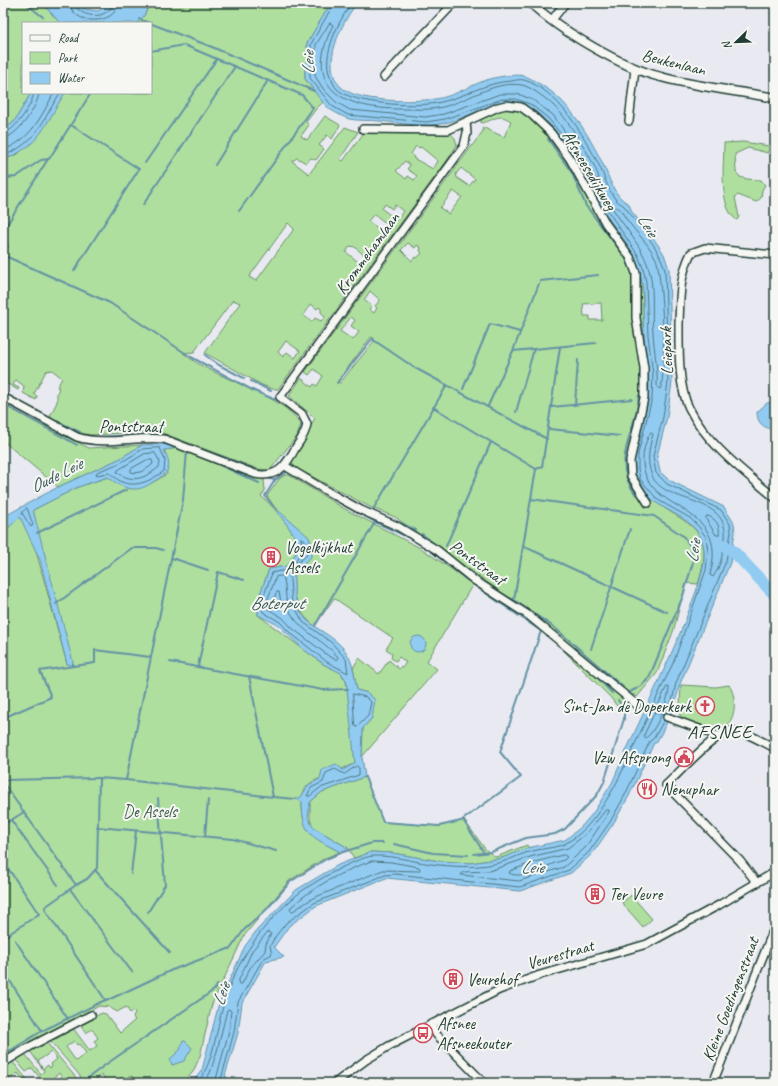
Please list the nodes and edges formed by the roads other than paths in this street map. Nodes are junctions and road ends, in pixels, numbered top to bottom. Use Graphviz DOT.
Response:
graph roads {
  1 [pos="454,3"];
  2 [pos="532,3"];
  3 [pos="565,3"];
  4 [pos="552,20"];
  5 [pos="635,69"];
  6 [pos="384,77"];
  7 [pos="775,98"];
  8 [pos="629,121"];
  9 [pos="466,122"];
  10 [pos="364,129"];
  11 [pos="775,255"];
  12 [pos="3,397"];
  13 [pos="285,466"];
  14 [pos="775,498"];
  15 [pos="648,503"];
  16 [pos="636,705"];
  17 [pos="667,717"];
  18 [pos="718,736"];
  19 [pos="775,748"];
  20 [pos="775,872"];
  21 [pos="757,883"];
  22 [pos="775,926"];
  23 [pos="91,1015"];
  24 [pos="432,1024"];
  25 [pos="3,1063"];
  26 [pos="335,1083"];
  27 [pos="484,1083"];
  28 [pos="713,1083"];
  1 -- 6 [label="street"];
  2 -- 4 [label="street, Beukenlaan"];
  3 -- 4 [label="street"];
  4 -- 5 [label="street, Beukenlaan"];
  5 -- 7 [label="street, Beukenlaan"];
  5 -- 8 [label="street"];
  9 -- 10 [label="street, Afsneesedijkweg"];
  9 -- 13 [label="street, Krommehamlaan"];
  9 -- 15 [label="street, Afsneesedijkweg"];
  11 -- 14 [label="street, Leiepark"];
  12 -- 13 [label="street, Pontstraat"];
  13 -- 16 [label="street, Pontstraat"];
  17 -- 18 [label="street"];
  18 -- 19 [label="street"];
  18 -- 21 [label="street"];
  20 -- 21 [label="street, Veurestraat"];
  21 -- 24 [label="street, Veurestraat"];
  22 -- 28 [label="street, Kleine Goedingenstraat"];
  23 -- 25 [label="street"];
  24 -- 26 [label="street, Veurestraat"];
  24 -- 27 [label="street"];
}
